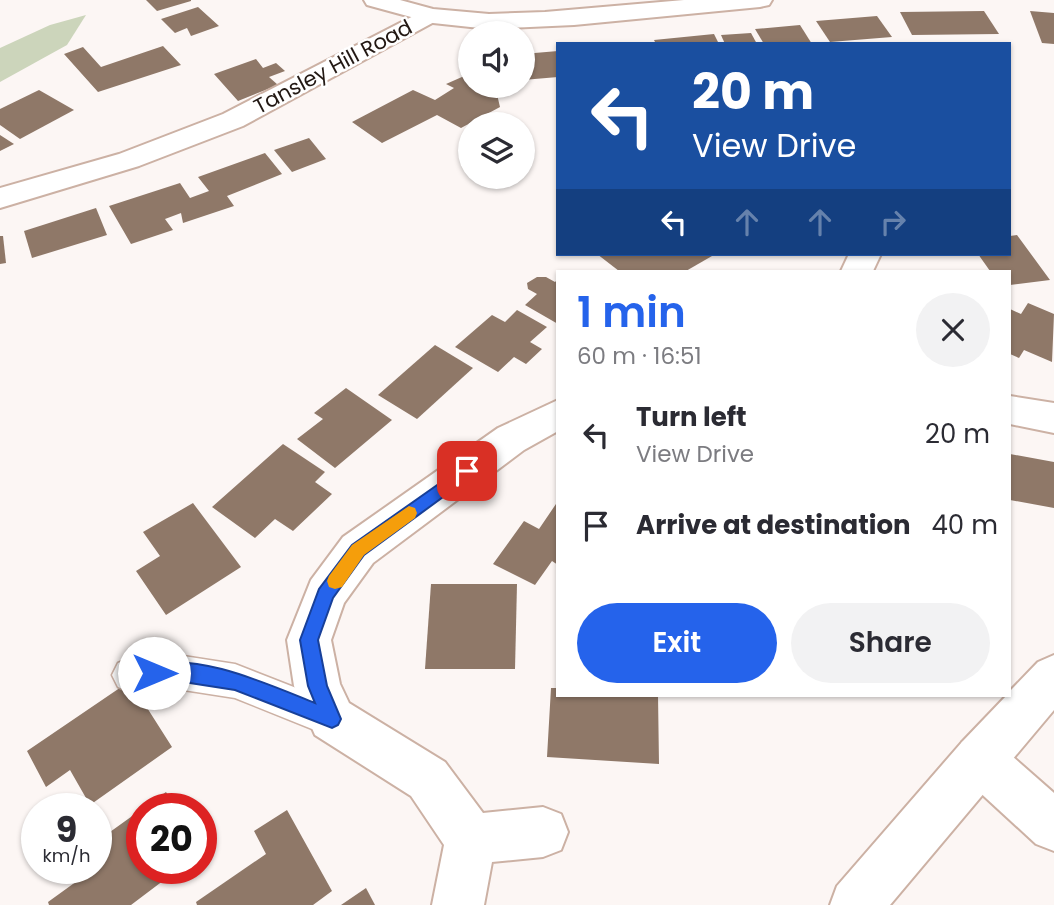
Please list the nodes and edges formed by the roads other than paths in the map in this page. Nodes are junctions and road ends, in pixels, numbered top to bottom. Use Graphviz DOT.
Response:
graph roads {
  1 [pos="376,0"];
  2 [pos="760,0"];
  3 [pos="427,16"];
  4 [pos="64,148"];
  5 [pos="83,175"];
  6 [pos="0,198"];
  7 [pos="1011,410"];
  8 [pos="556,415"];
  9 [pos="1054,418"];
  10 [pos="130,675"];
  11 [pos="1054,677"];
  12 [pos="332,719"];
  13 [pos="979,759"];
  14 [pos="1054,826"];
  15 [pos="543,832"];
  16 [pos="471,839"];
  17 [pos="458,905"];
  18 [pos="856,905"];
  1 -- 3 [label="street"];
  2 -- 3 [label="street, Tansley Hill Road"];
  3 -- 5 [label="street, Tansley Hill Road"];
  4 -- 5 [label="street"];
  5 -- 6 [label="street, Tansley Hill Road"];
  7 -- 9 [label="street"];
  8 -- 12 [label="street"];
  10 -- 12 [label="lane"];
  11 -- 13 [label="street"];
  12 -- 16 [label="street"];
  13 -- 14 [label="street"];
  13 -- 18 [label="street"];
  15 -- 16 [label="street"];
  16 -- 17 [label="street"];
}
